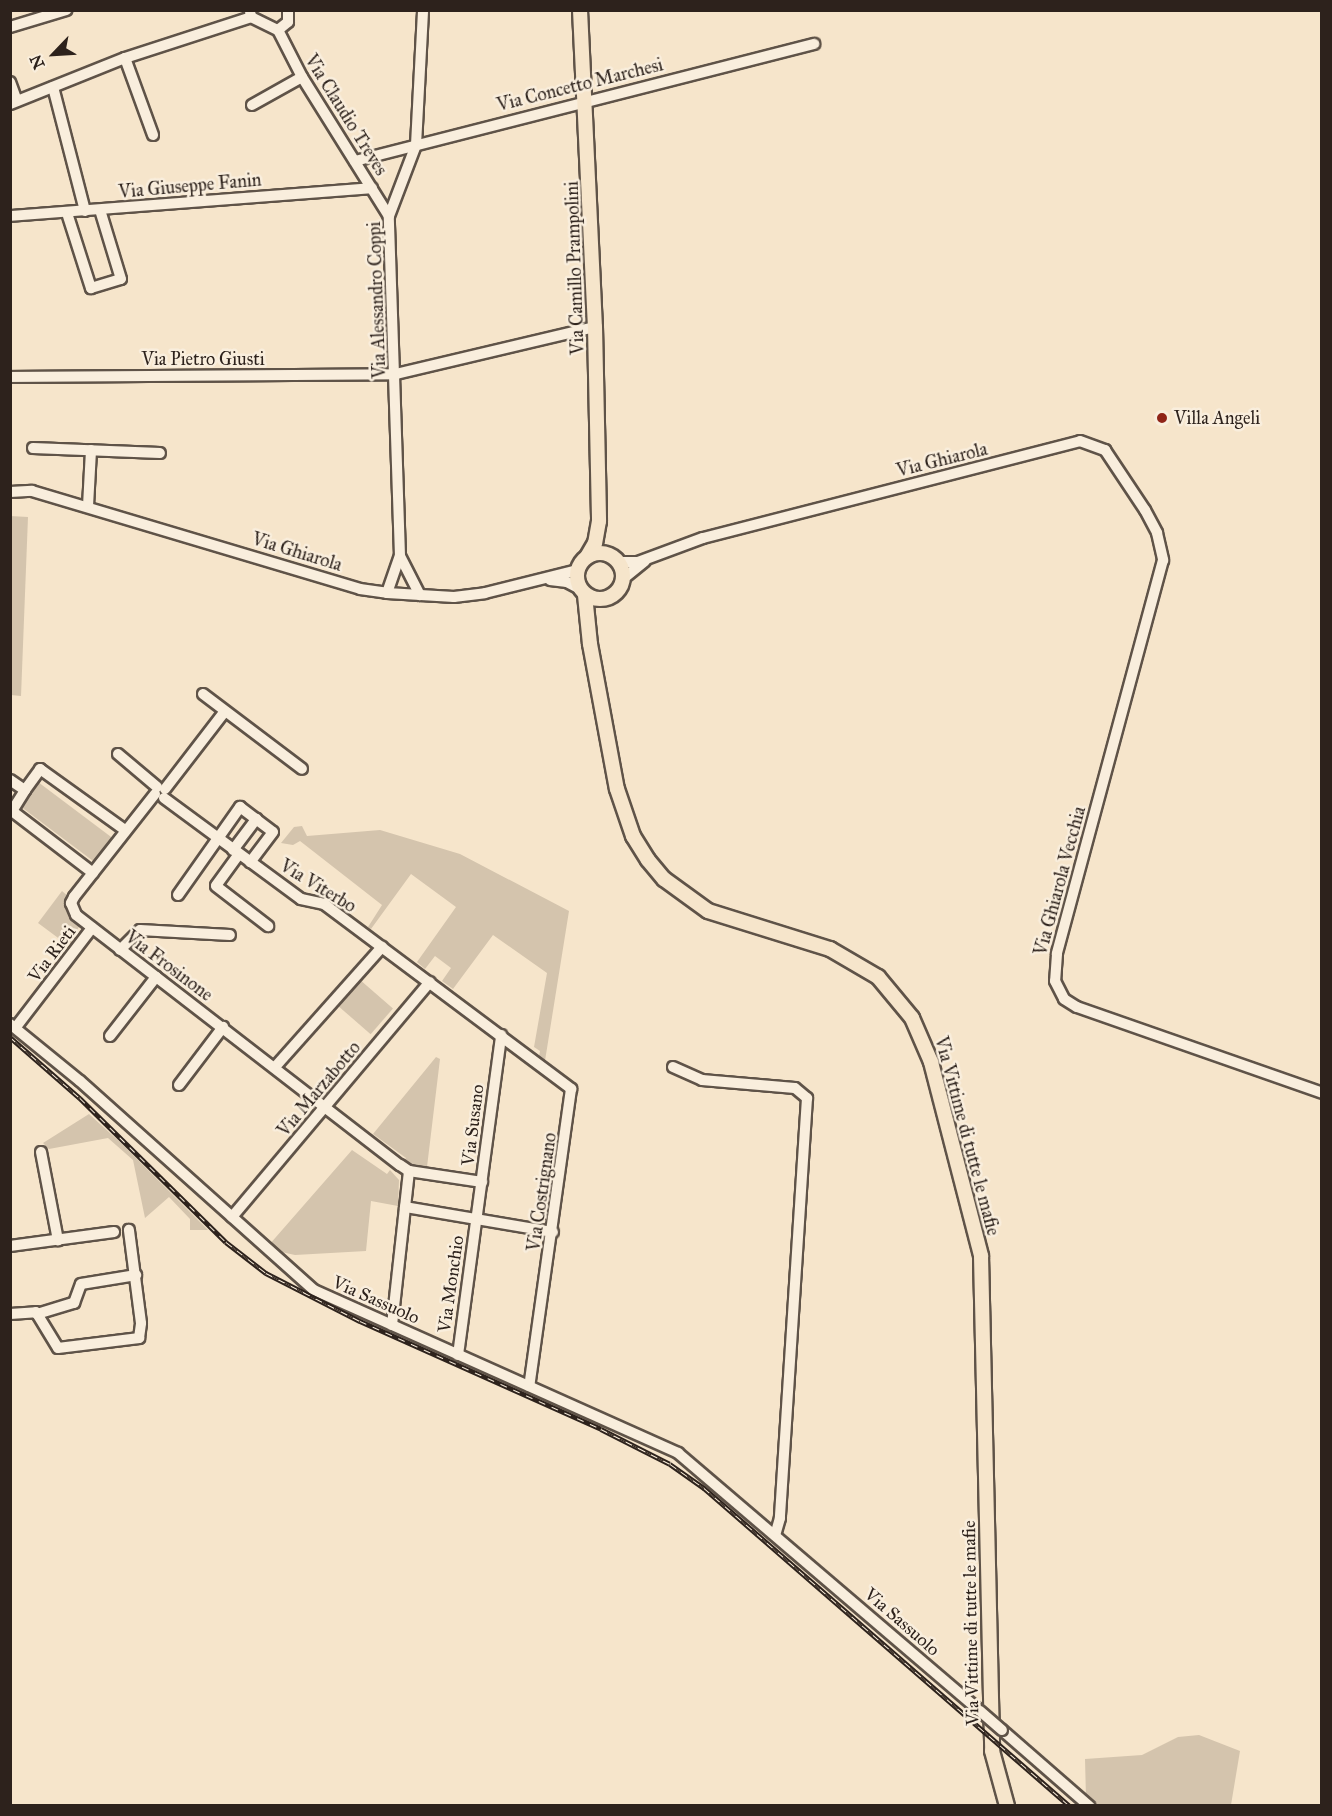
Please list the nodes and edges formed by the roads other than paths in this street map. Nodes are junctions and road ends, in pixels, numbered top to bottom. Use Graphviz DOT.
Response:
graph roads {
  1 [pos="66,10"];
  2 [pos="288,10"];
  3 [pos="423,10"];
  4 [pos="580,10"];
  5 [pos="250,14"];
  6 [pos="10,27"];
  7 [pos="278,30"];
  8 [pos="814,44"];
  9 [pos="125,58"];
  10 [pos="302,77"];
  11 [pos="10,82"];
  12 [pos="53,87"];
  13 [pos="587,99"];
  14 [pos="14,102"];
  15 [pos="252,105"];
  16 [pos="153,135"];
  17 [pos="416,145"];
  18 [pos="355,161"];
  19 [pos="372,188"];
  20 [pos="100,210"];
  21 [pos="86,211"];
  22 [pos="67,213"];
  23 [pos="10,216"];
  24 [pos="389,216"];
  25 [pos="596,327"];
  26 [pos="396,374"];
  27 [pos="10,377"];
  28 [pos="33,448"];
  29 [pos="90,450"];
  30 [pos="160,453"];
  31 [pos="10,492"];
  32 [pos="88,506"];
  33 [pos="599,525"];
  34 [pos="400,556"];
  35 [pos="586,557"];
  36 [pos="650,557"];
  37 [pos="614,558"];
  38 [pos="578,570"];
  39 [pos="1161,576"];
  40 [pos="624,578"];
  41 [pos="544,580"];
  42 [pos="583,592"];
  43 [pos="387,593"];
  44 [pos="420,595"];
  45 [pos="608,599"];
  46 [pos="590,644"];
  47 [pos="203,694"];
  48 [pos="225,711"];
  49 [pos="118,754"];
  50 [pos="302,769"];
  51 [pos="10,780"];
  52 [pos="25,790"];
  53 [pos="160,792"];
  54 [pos="256,819"];
  55 [pos="125,830"];
  56 [pos="218,839"];
  57 [pos="236,852"];
  58 [pos="250,862"];
  59 [pos="93,873"];
  60 [pos="178,896"];
  61 [pos="268,926"];
  62 [pos="92,928"];
  63 [pos="230,935"];
  64 [pos="382,947"];
  65 [pos="120,950"];
  66 [pos="156,977"];
  67 [pos="430,982"];
  68 [pos="13,1026"];
  69 [pos="223,1027"];
  70 [pos="501,1035"];
  71 [pos="110,1036"];
  72 [pos="275,1067"];
  73 [pos="673,1068"];
  74 [pos="179,1085"];
  75 [pos="1322,1093"];
  76 [pos="325,1107"];
  77 [pos="41,1152"];
  78 [pos="409,1171"];
  79 [pos="482,1182"];
  80 [pos="405,1207"];
  81 [pos="231,1217"];
  82 [pos="477,1219"];
  83 [pos="129,1230"];
  84 [pos="114,1232"];
  85 [pos="553,1232"];
  86 [pos="58,1240"];
  87 [pos="10,1246"];
  88 [pos="136,1275"];
  89 [pos="10,1314"];
  90 [pos="37,1314"];
  91 [pos="392,1325"];
  92 [pos="458,1355"];
  93 [pos="529,1386"];
  94 [pos="775,1535"];
  95 [pos="1007,1806"];
  96 [pos="1089,1806"];
  1 -- 6 [label="street"];
  2 -- 7 [label="street"];
  3 -- 17 [label="street, Via Alessandro Coppi"];
  4 -- 13 [label="main road, Via Camillo Prampolini"];
  5 -- 7 [label="street"];
  5 -- 9 [label="street"];
  7 -- 10 [label="street, Via Claudio Treves"];
  8 -- 13 [label="street, Via Concetto Marchesi"];
  9 -- 12 [label="street"];
  9 -- 16 [label="street"];
  10 -- 15 [label="street"];
  10 -- 18 [label="street, Via Claudio Treves"];
  11 -- 14 [label="street"];
  12 -- 14 [label="street"];
  12 -- 21 [label="street"];
  13 -- 17 [label="street, Via Concetto Marchesi"];
  13 -- 25 [label="main road, Via Camillo Prampolini"];
  17 -- 18 [label="street, Via Concetto Marchesi"];
  17 -- 24 [label="street, Via Alessandro Coppi"];
  18 -- 19 [label="street, Via Claudio Treves"];
  19 -- 20 [label="street, Via Giuseppe Fanin"];
  19 -- 24 [label="street, Via Claudio Treves"];
  20 -- 21 [label="street, Via Giuseppe Fanin"];
  20 -- 22 [label="street"];
  21 -- 22 [label="street, Via Giuseppe Fanin"];
  22 -- 23 [label="street, Via Giuseppe Fanin"];
  24 -- 26 [label="street, Via Alessandro Coppi"];
  25 -- 26 [label="street, Via Pietro Giusti"];
  25 -- 33 [label="main road, Via Camillo Prampolini"];
  26 -- 27 [label="street, Via Pietro Giusti"];
  26 -- 34 [label="street, Via Alessandro Coppi"];
  28 -- 29 [label="street"];
  29 -- 30 [label="street"];
  29 -- 32 [label="street"];
  31 -- 32 [label="street, Via Ghiarola"];
  32 -- 43 [label="street, Via Ghiarola"];
  33 -- 35 [label="main road, Via Camillo Prampolini"];
  33 -- 37 [label="main road, Via Camillo Prampolini"];
  34 -- 43 [label="street, Via Alessandro Coppi"];
  34 -- 44 [label="street, Via Alessandro Coppi"];
  35 -- 37 [label="main road"];
  35 -- 38 [label="main road"];
  36 -- 37 [label="street, Via Ghiarola"];
  36 -- 39 [label="street, Via Ghiarola"];
  36 -- 40 [label="street, Via Ghiarola"];
  37 -- 40 [label="main road"];
  38 -- 41 [label="street, Via Ghiarola"];
  38 -- 42 [label="main road"];
  39 -- 75 [label="street, Via Ghiarola Vecchia"];
  40 -- 45 [label="main road"];
  41 -- 42 [label="street"];
  41 -- 44 [label="street, Via Ghiarola"];
  42 -- 45 [label="main road"];
  42 -- 46 [label="main road, Via Vittime di tutte le mafie"];
  43 -- 44 [label="street, Via Ghiarola"];
  45 -- 46 [label="main road, Via Vittime di tutte le mafie"];
  46 -- 95 [label="main road, Via Vittime di tutte le mafie"];
  47 -- 48 [label="street"];
  48 -- 50 [label="street"];
  48 -- 53 [label="street, Via Frosinone"];
  49 -- 53 [label="street, Via Viterbo"];
  51 -- 52 [label="street"];
  52 -- 55 [label="street"];
  52 -- 59 [label="street"];
  53 -- 55 [label="street, Via Frosinone"];
  53 -- 56 [label="street, Via Viterbo"];
  54 -- 56 [label="street"];
  54 -- 57 [label="street"];
  54 -- 58 [label="street"];
  55 -- 59 [label="street, Via Frosinone"];
  56 -- 57 [label="street, Via Viterbo"];
  56 -- 60 [label="street"];
  57 -- 58 [label="street, Via Viterbo"];
  57 -- 61 [label="street"];
  58 -- 64 [label="street, Via Viterbo"];
  59 -- 62 [label="street, Via Frosinone"];
  62 -- 65 [label="street, Via Frosinone"];
  62 -- 68 [label="street, Via Rieti"];
  63 -- 65 [label="street"];
  64 -- 67 [label="street, Via Viterbo"];
  64 -- 72 [label="street"];
  65 -- 66 [label="street, Via Frosinone"];
  66 -- 69 [label="street, Via Frosinone"];
  66 -- 71 [label="street"];
  67 -- 70 [label="street"];
  67 -- 76 [label="street, Via Marzabotto"];
  68 -- 81 [label="street, Via Sassuolo"];
  69 -- 72 [label="street, Via Frosinone"];
  69 -- 74 [label="street"];
  70 -- 79 [label="street, Via Susano"];
  70 -- 85 [label="street, Via Costrignano"];
  72 -- 76 [label="street, Via Frosinone"];
  73 -- 94 [label="street"];
  76 -- 78 [label="street, Via Frosinone"];
  76 -- 81 [label="street, Via Marzabotto"];
  77 -- 86 [label="street"];
  78 -- 79 [label="street"];
  78 -- 80 [label="street"];
  79 -- 82 [label="street, Via Susano"];
  80 -- 82 [label="street"];
  80 -- 91 [label="street"];
  81 -- 91 [label="street, Via Sassuolo"];
  82 -- 85 [label="street"];
  82 -- 92 [label="street, Via Monchio"];
  83 -- 88 [label="street"];
  84 -- 86 [label="street"];
  85 -- 93 [label="street, Via Costrignano"];
  86 -- 87 [label="street"];
  88 -- 90 [label="street"];
  88 -- 90 [label="street"];
  89 -- 90 [label="street"];
  91 -- 92 [label="street, Via Sassuolo"];
  92 -- 93 [label="street, Via Sassuolo"];
  93 -- 94 [label="street, Via Sassuolo"];
  94 -- 96 [label="street, Via Sassuolo, bridge"];
}
